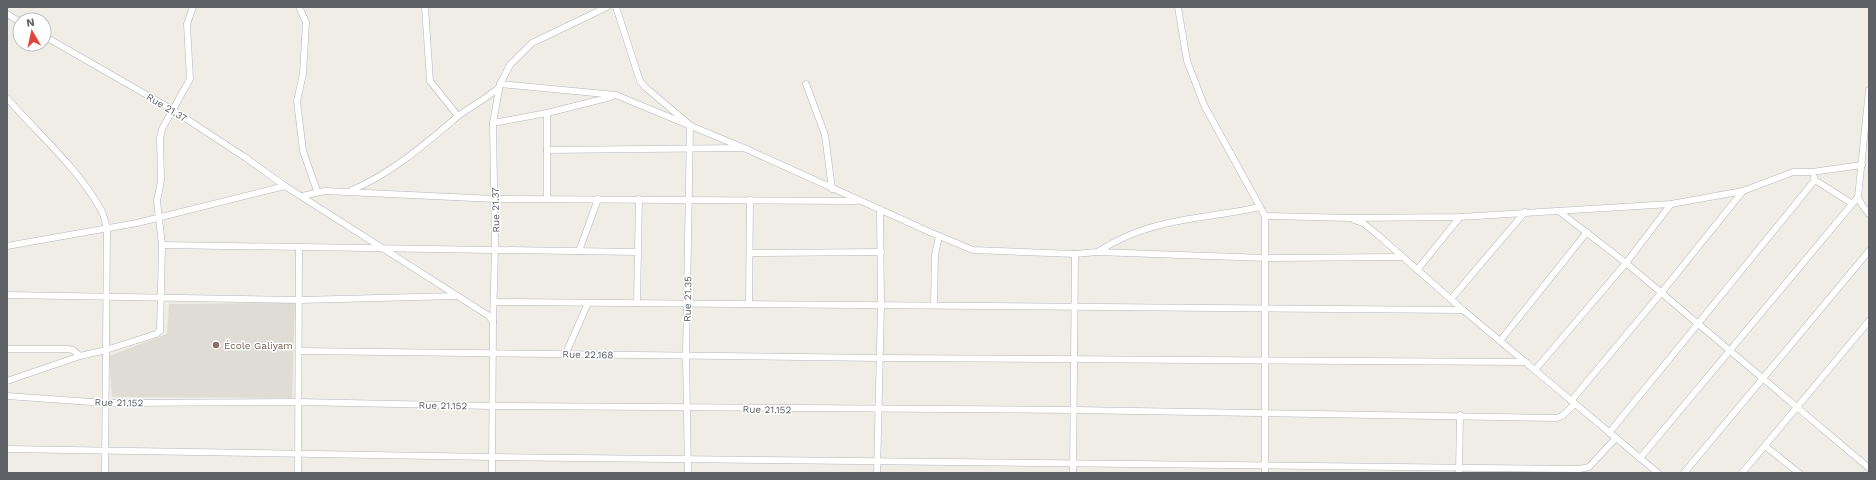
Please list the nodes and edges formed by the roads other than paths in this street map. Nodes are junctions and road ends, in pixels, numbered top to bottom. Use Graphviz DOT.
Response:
graph roads {
  1 [pos="193,7"];
  2 [pos="299,7"];
  3 [pos="425,7"];
  4 [pos="607,7"];
  5 [pos="616,7"];
  6 [pos="1178,7"];
  7 [pos="52,41"];
  8 [pos="806,84"];
  9 [pos="499,85"];
  10 [pos="1869,90"];
  11 [pos="616,95"];
  12 [pos="7,98"];
  13 [pos="173,110"];
  14 [pos="547,113"];
  15 [pos="458,116"];
  16 [pos="1867,122"];
  17 [pos="493,124"];
  18 [pos="690,125"];
  19 [pos="690,148"];
  20 [pos="744,148"];
  21 [pos="547,150"];
  22 [pos="1862,165"];
  23 [pos="1869,170"];
  24 [pos="1812,172"];
  25 [pos="1861,174"];
  26 [pos="1815,180"];
  27 [pos="285,186"];
  28 [pos="832,188"];
  29 [pos="317,191"];
  30 [pos="348,191"];
  31 [pos="1743,191"];
  32 [pos="1859,194"];
  33 [pos="302,196"];
  34 [pos="495,199"];
  35 [pos="547,199"];
  36 [pos="598,199"];
  37 [pos="639,199"];
  38 [pos="689,200"];
  39 [pos="750,200"];
  40 [pos="861,201"];
  41 [pos="1851,203"];
  42 [pos="1671,204"];
  43 [pos="1260,207"];
  44 [pos="880,209"];
  45 [pos="1525,212"];
  46 [pos="1560,212"];
  47 [pos="1869,214"];
  48 [pos="1265,216"];
  49 [pos="159,217"];
  50 [pos="1460,217"];
  51 [pos="1349,218"];
  52 [pos="107,228"];
  53 [pos="1587,232"];
  54 [pos="939,236"];
  55 [pos="162,245"];
  56 [pos="7,246"];
  57 [pos="299,247"];
  58 [pos="382,248"];
  59 [pos="495,250"];
  60 [pos="579,251"];
  61 [pos="1869,251"];
  62 [pos="637,252"];
  63 [pos="881,252"];
  64 [pos="1097,252"];
  65 [pos="750,253"];
  66 [pos="1075,254"];
  67 [pos="1401,257"];
  68 [pos="1266,258"];
  69 [pos="1626,263"];
  70 [pos="1417,270"];
  71 [pos="1661,293"];
  72 [pos="7,295"];
  73 [pos="106,296"];
  74 [pos="457,296"];
  75 [pos="162,299"];
  76 [pos="1451,299"];
  77 [pos="299,300"];
  78 [pos="494,302"];
  79 [pos="588,303"];
  80 [pos="637,303"];
  81 [pos="687,303"];
  82 [pos="750,304"];
  83 [pos="881,305"];
  84 [pos="934,305"];
  85 [pos="1075,308"];
  86 [pos="1266,310"];
  87 [pos="1463,310"];
  88 [pos="1869,320"];
  89 [pos="492,322"];
  90 [pos="1697,323"];
  91 [pos="1500,341"];
  92 [pos="7,349"];
  93 [pos="106,350"];
  94 [pos="1730,350"];
  95 [pos="299,351"];
  96 [pos="492,353"];
  97 [pos="566,353"];
  98 [pos="686,355"];
  99 [pos="80,356"];
  100 [pos="878,358"];
  101 [pos="1074,358"];
  102 [pos="1266,362"];
  103 [pos="1526,362"];
  104 [pos="1536,370"];
  105 [pos="1763,378"];
  106 [pos="7,381"];
  107 [pos="7,396"];
  108 [pos="299,402"];
  109 [pos="106,403"];
  110 [pos="1573,403"];
  111 [pos="492,406"];
  112 [pos="1797,407"];
  113 [pos="688,408"];
  114 [pos="878,410"];
  115 [pos="1074,410"];
  116 [pos="1265,413"];
  117 [pos="1460,415"];
  118 [pos="1609,433"];
  119 [pos="1615,439"];
  120 [pos="1765,446"];
  121 [pos="7,449"];
  122 [pos="105,450"];
  123 [pos="298,454"];
  124 [pos="492,457"];
  125 [pos="1640,458"];
  126 [pos="688,459"];
  127 [pos="878,460"];
  128 [pos="1073,463"];
  129 [pos="1265,465"];
  130 [pos="1869,468"];
  131 [pos="1459,470"];
  132 [pos="105,473"];
  133 [pos="298,473"];
  134 [pos="492,473"];
  135 [pos="688,473"];
  136 [pos="877,473"];
  137 [pos="1073,473"];
  138 [pos="1265,473"];
  139 [pos="1658,473"];
  140 [pos="1684,473"];
  141 [pos="1742,473"];
  142 [pos="1798,473"];
  1 -- 13 [label="street"];
  2 -- 29 [label="street"];
  3 -- 15 [label="street"];
  4 -- 9 [label="street, Rue 21.37"];
  5 -- 18 [label="street"];
  6 -- 43 [label="street"];
  7 -- 13 [label="street, Rue 21.37"];
  8 -- 28 [label="street"];
  9 -- 11 [label="street"];
  9 -- 15 [label="street"];
  9 -- 17 [label="street, Rue 21.37"];
  10 -- 16 [label="street"];
  11 -- 14 [label="street"];
  11 -- 18 [label="street"];
  12 -- 52 [label="street"];
  13 -- 27 [label="street, Rue 21.37"];
  13 -- 49 [label="street"];
  14 -- 17 [label="street"];
  14 -- 21 [label="street"];
  15 -- 30 [label="street"];
  16 -- 22 [label="street"];
  17 -- 34 [label="street, Rue 21.37"];
  18 -- 19 [label="street, Rue 21.35"];
  18 -- 20 [label="street"];
  19 -- 20 [label="street"];
  19 -- 21 [label="street"];
  19 -- 38 [label="street, Rue 21.35"];
  20 -- 28 [label="street"];
  21 -- 35 [label="street"];
  22 -- 24 [label="street"];
  22 -- 25 [label="street"];
  23 -- 25 [label="street"];
  24 -- 26 [label="street"];
  24 -- 31 [label="street"];
  25 -- 32 [label="street"];
  26 -- 41 [label="street"];
  26 -- 90 [label="street"];
  27 -- 33 [label="street, Rue 21.37"];
  27 -- 49 [label="street"];
  28 -- 40 [label="street"];
  29 -- 30 [label="street"];
  29 -- 33 [label="street"];
  30 -- 34 [label="street"];
  31 -- 42 [label="street"];
  31 -- 71 [label="street, Rue 21.152"];
  32 -- 41 [label="street"];
  32 -- 47 [label="street"];
  33 -- 58 [label="street, Rue 21.37"];
  34 -- 35 [label="street"];
  34 -- 59 [label="street, Rue 21.37"];
  35 -- 36 [label="street"];
  36 -- 37 [label="street"];
  36 -- 60 [label="street"];
  37 -- 38 [label="street"];
  37 -- 62 [label="street"];
  38 -- 39 [label="street"];
  38 -- 81 [label="street, Rue 21.35"];
  39 -- 40 [label="street"];
  39 -- 65 [label="street"];
  40 -- 44 [label="street"];
  41 -- 94 [label="street"];
  42 -- 46 [label="street"];
  42 -- 69 [label="street"];
  43 -- 48 [label="street"];
  43 -- 64 [label="street"];
  44 -- 54 [label="street"];
  44 -- 63 [label="street"];
  45 -- 46 [label="street"];
  45 -- 50 [label="street"];
  45 -- 76 [label="street"];
  46 -- 53 [label="street"];
  48 -- 51 [label="street"];
  48 -- 68 [label="street"];
  49 -- 52 [label="street"];
  49 -- 55 [label="street"];
  50 -- 51 [label="street"];
  50 -- 70 [label="street"];
  51 -- 67 [label="street"];
  52 -- 56 [label="street"];
  52 -- 73 [label="street"];
  53 -- 69 [label="street"];
  53 -- 91 [label="street"];
  54 -- 66 [label="street"];
  54 -- 84 [label="street"];
  55 -- 57 [label="street"];
  55 -- 75 [label="street"];
  57 -- 58 [label="street"];
  57 -- 77 [label="street"];
  58 -- 59 [label="street"];
  58 -- 74 [label="street, Rue 21.37"];
  59 -- 60 [label="street"];
  59 -- 78 [label="street, Rue 21.37"];
  60 -- 62 [label="street"];
  61 -- 105 [label="street"];
  62 -- 80 [label="street"];
  63 -- 65 [label="street"];
  63 -- 83 [label="street"];
  64 -- 66 [label="street"];
  64 -- 68 [label="street"];
  65 -- 82 [label="street"];
  66 -- 85 [label="street"];
  67 -- 68 [label="street"];
  67 -- 70 [label="street"];
  68 -- 86 [label="street"];
  69 -- 71 [label="street"];
  69 -- 104 [label="street"];
  70 -- 76 [label="street"];
  71 -- 90 [label="street"];
  71 -- 110 [label="street, Rue 21.152"];
  72 -- 73 [label="street"];
  73 -- 75 [label="street"];
  73 -- 93 [label="street"];
  74 -- 77 [label="street"];
  74 -- 89 [label="street, Rue 21.37"];
  75 -- 77 [label="street"];
  75 -- 93 [label="street"];
  76 -- 87 [label="street"];
  77 -- 95 [label="street"];
  78 -- 79 [label="street"];
  78 -- 89 [label="street, Rue 21.37"];
  79 -- 80 [label="street"];
  79 -- 97 [label="street"];
  80 -- 81 [label="street"];
  81 -- 82 [label="street"];
  81 -- 98 [label="street, Rue 21.35"];
  82 -- 83 [label="street"];
  83 -- 84 [label="street"];
  83 -- 100 [label="street"];
  84 -- 85 [label="street"];
  85 -- 86 [label="street"];
  85 -- 101 [label="street"];
  86 -- 87 [label="street"];
  86 -- 102 [label="street"];
  87 -- 91 [label="street"];
  88 -- 112 [label="street"];
  89 -- 96 [label="street, Rue 21.37"];
  90 -- 94 [label="street"];
  90 -- 118 [label="street"];
  91 -- 103 [label="street"];
  92 -- 99 [label="street"];
  93 -- 99 [label="street"];
  93 -- 109 [label="street"];
  94 -- 105 [label="street"];
  94 -- 125 [label="street"];
  95 -- 96 [label="street, Rue 22.168"];
  95 -- 108 [label="street"];
  96 -- 97 [label="street, Rue 22.168"];
  96 -- 111 [label="street, Rue 21.37"];
  97 -- 98 [label="street, Rue 22.168"];
  98 -- 100 [label="street, Rue 22.168"];
  98 -- 113 [label="street, Rue 21.35"];
  99 -- 106 [label="street"];
  100 -- 101 [label="street, Rue 22.168"];
  100 -- 114 [label="street"];
  101 -- 102 [label="street, Rue 22.168"];
  101 -- 115 [label="street"];
  102 -- 103 [label="street, Rue 22.168"];
  102 -- 116 [label="street"];
  103 -- 104 [label="street"];
  104 -- 110 [label="street"];
  105 -- 112 [label="street"];
  105 -- 140 [label="street"];
  107 -- 109 [label="street, Rue 21.152"];
  108 -- 109 [label="street, Rue 21.152"];
  108 -- 111 [label="street, Rue 21.152"];
  108 -- 123 [label="street"];
  109 -- 122 [label="street"];
  110 -- 117 [label="street, Rue 21.152"];
  110 -- 118 [label="street"];
  111 -- 113 [label="street, Rue 21.152"];
  111 -- 124 [label="street, Rue 21.37"];
  112 -- 120 [label="street"];
  112 -- 130 [label="street"];
  113 -- 114 [label="street, Rue 21.152"];
  113 -- 126 [label="street, Rue 21.35"];
  114 -- 115 [label="street, Rue 21.152"];
  114 -- 127 [label="street"];
  115 -- 116 [label="street, Rue 21.152"];
  115 -- 128 [label="street"];
  116 -- 117 [label="street, Rue 21.152"];
  116 -- 129 [label="street"];
  117 -- 131 [label="street"];
  118 -- 119 [label="street"];
  119 -- 125 [label="street"];
  119 -- 131 [label="street"];
  120 -- 141 [label="street"];
  120 -- 142 [label="street"];
  121 -- 122 [label="street"];
  122 -- 123 [label="street"];
  122 -- 132 [label="street"];
  123 -- 124 [label="street"];
  123 -- 133 [label="street"];
  124 -- 126 [label="street"];
  124 -- 134 [label="street, Rue 21.37"];
  125 -- 139 [label="street"];
  126 -- 127 [label="street"];
  126 -- 135 [label="street, Rue 21.35"];
  127 -- 128 [label="street"];
  127 -- 136 [label="street"];
  128 -- 129 [label="street"];
  128 -- 137 [label="street"];
  129 -- 131 [label="street"];
  129 -- 138 [label="street"];
}
